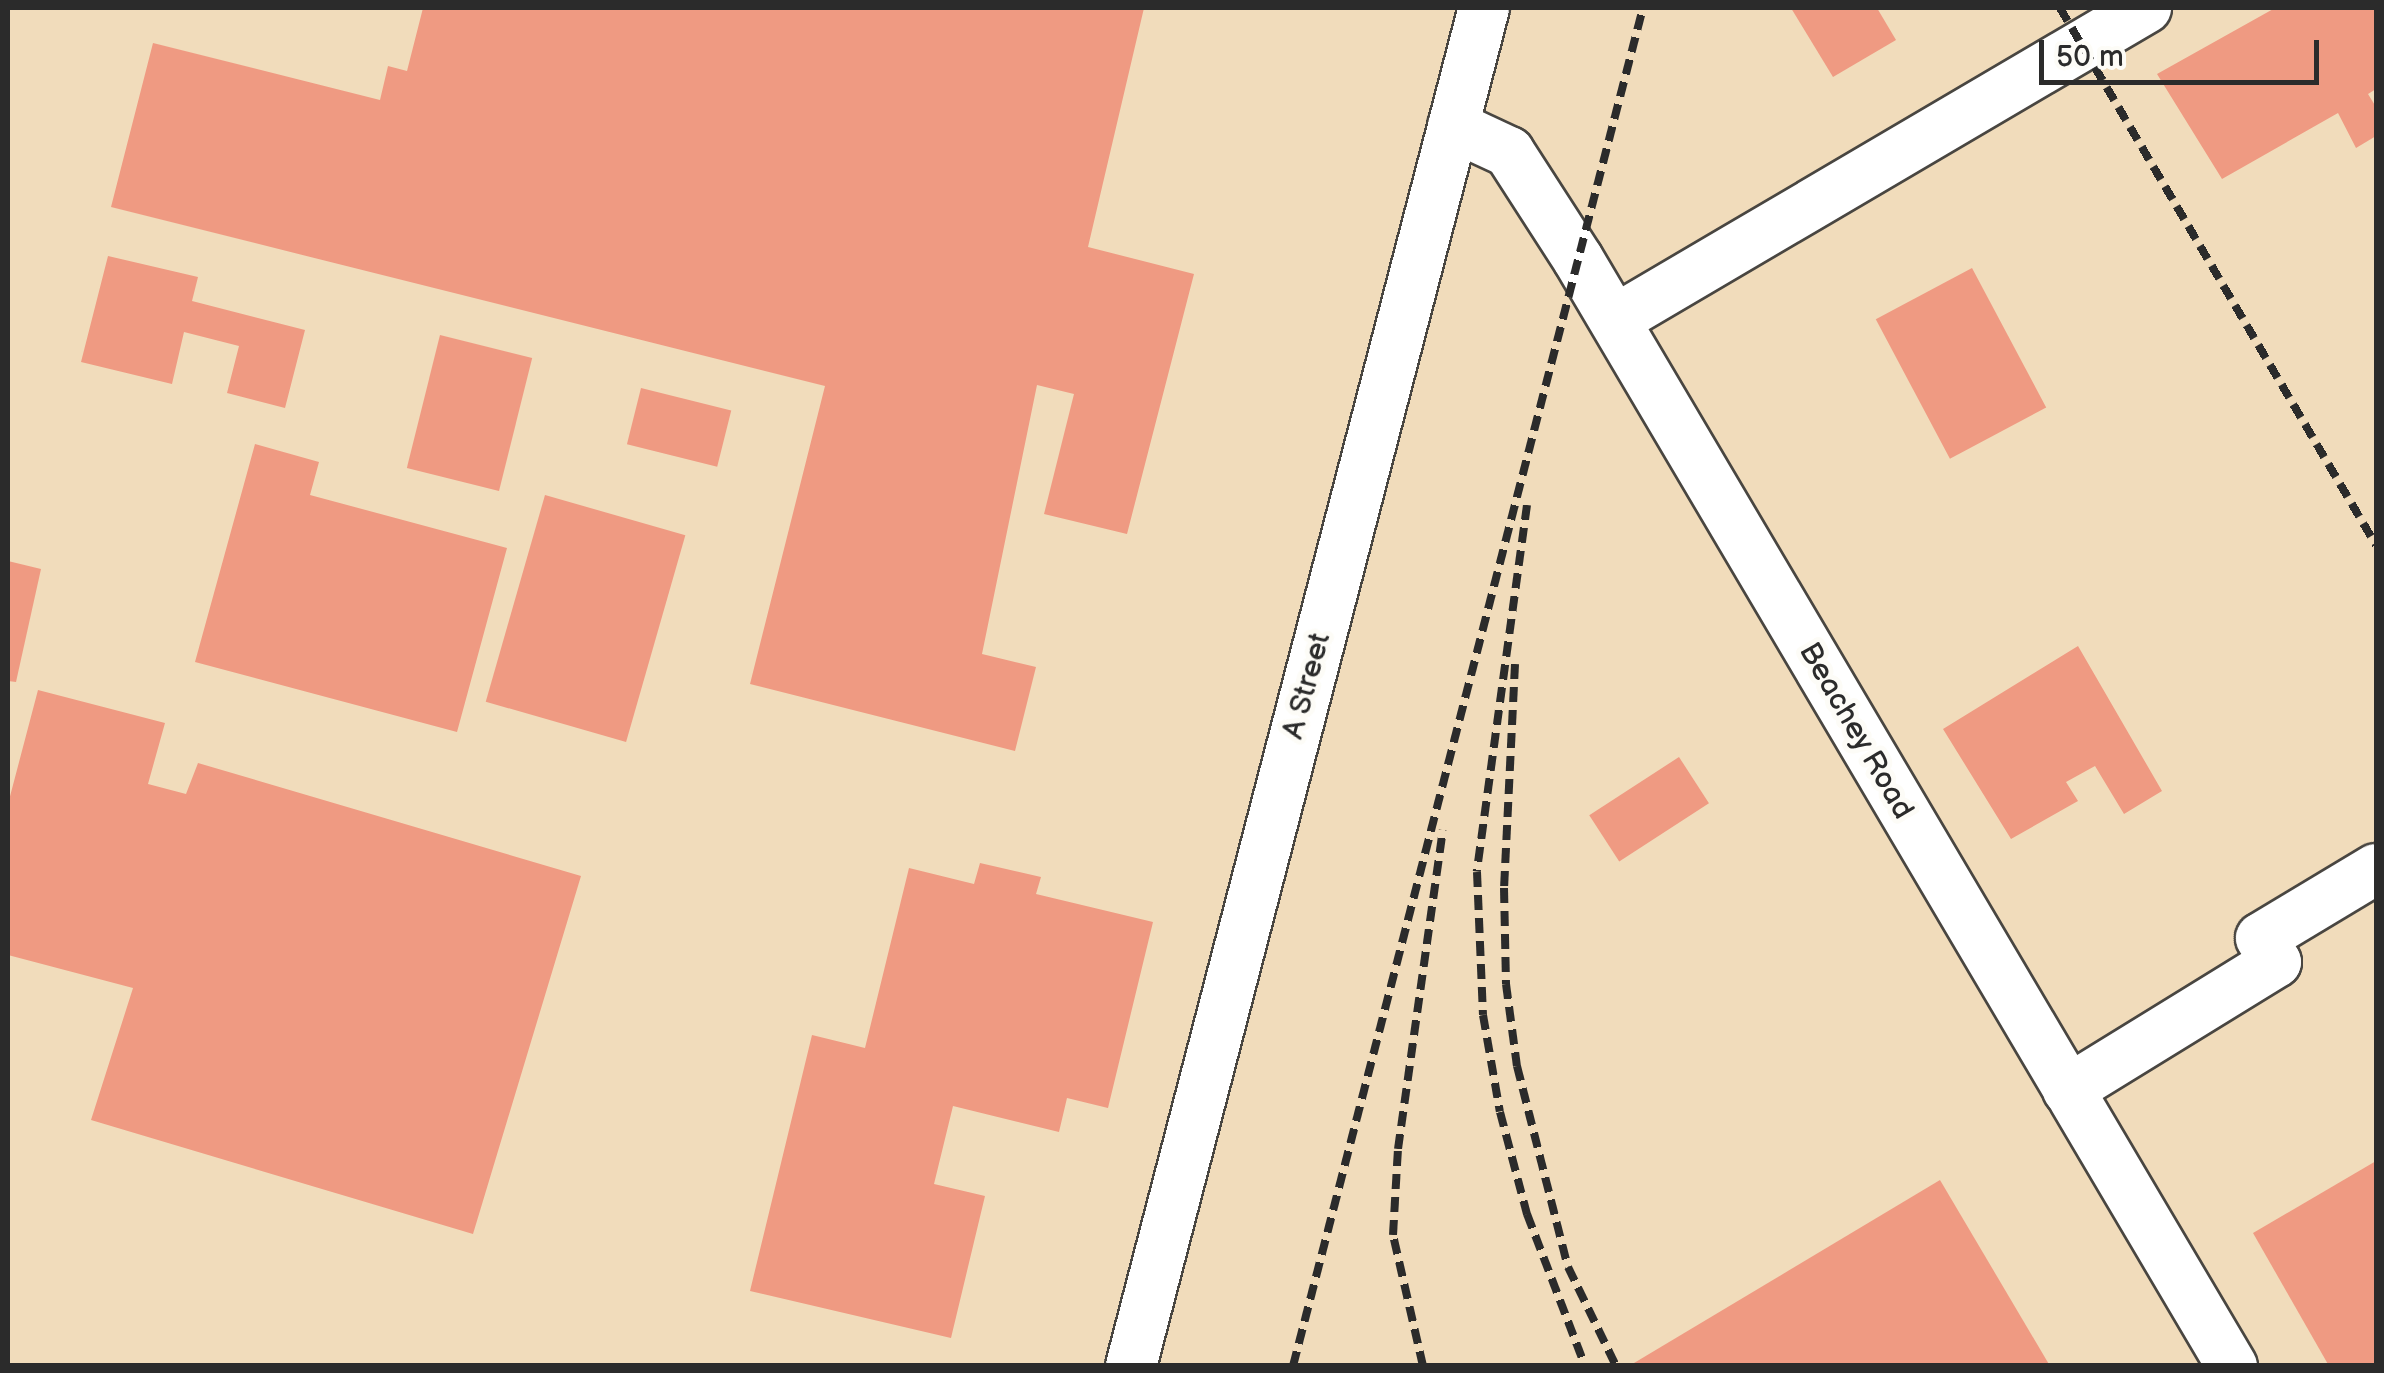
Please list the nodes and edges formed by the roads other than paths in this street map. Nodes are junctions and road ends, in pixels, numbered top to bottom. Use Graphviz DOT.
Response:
graph roads {
  1 [pos="1484,8"];
  2 [pos="2146,8"];
  3 [pos="1454,126"];
  4 [pos="1615,320"];
  5 [pos="2376,869"];
  6 [pos="2068,1090"];
  7 [pos="1131,1366"];
  8 [pos="2232,1366"];
  1 -- 3 [label="street, A Street"];
  2 -- 4 [label="street"];
  3 -- 4 [label="street, Beachey Road"];
  3 -- 7 [label="street, A Street"];
  4 -- 6 [label="street, Beachey Road"];
  5 -- 6 [label="street"];
  6 -- 8 [label="street, Beachey Road"];
}
